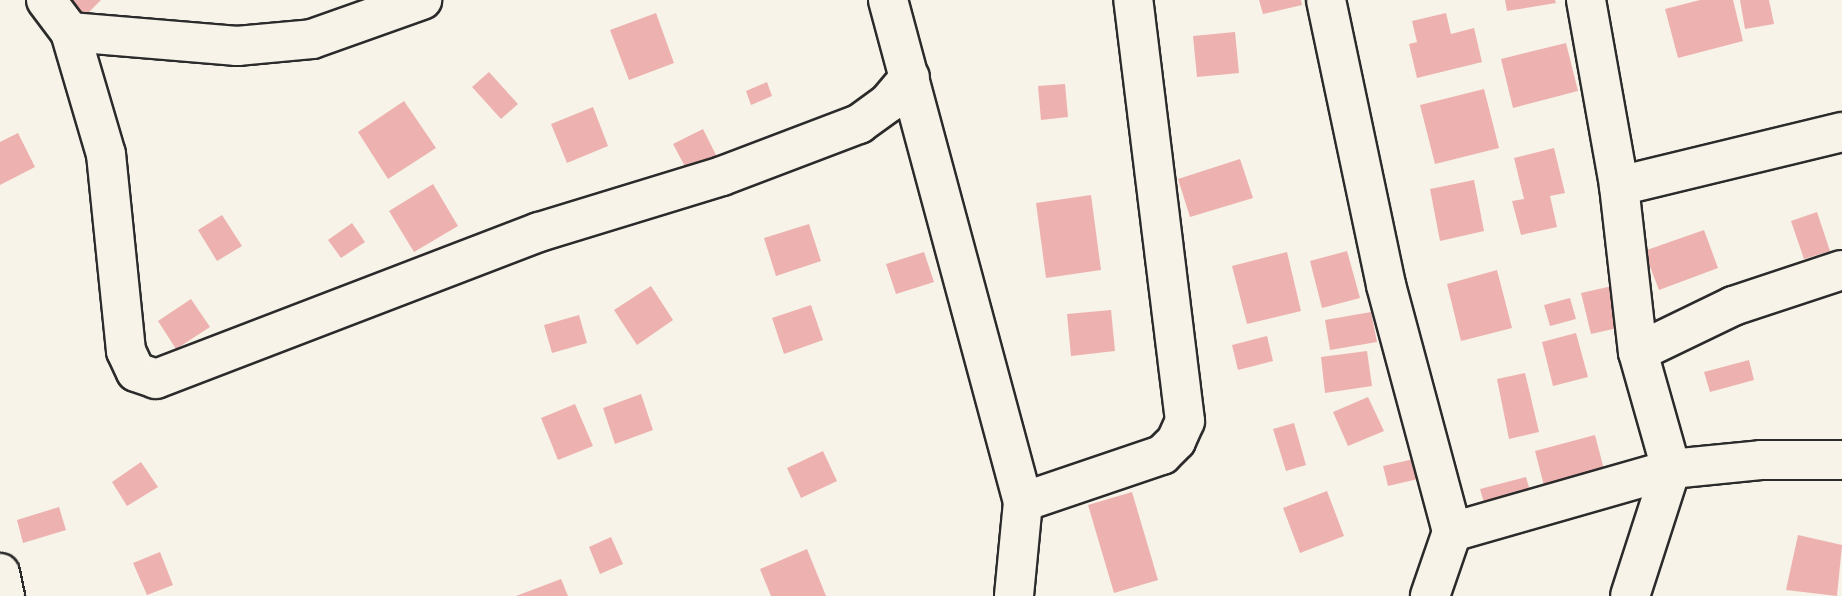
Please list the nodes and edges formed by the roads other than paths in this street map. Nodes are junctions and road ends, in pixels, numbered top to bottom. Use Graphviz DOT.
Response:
graph roads {
  1 [pos="46,0"];
  2 [pos="422,0"];
  3 [pos="888,0"];
  4 [pos="1133,0"];
  5 [pos="1326,0"];
  6 [pos="1586,0"];
  7 [pos="70,32"];
  8 [pos="910,77"];
  9 [pos="1842,132"];
  10 [pos="1619,186"];
  11 [pos="1842,270"];
  12 [pos="1638,352"];
  13 [pos="1842,460"];
  14 [pos="1671,469"];
  15 [pos="1023,502"];
  16 [pos="1452,532"];
  17 [pos="0,573"];
  18 [pos="5,596"];
  19 [pos="1014,596"];
  20 [pos="1430,596"];
  21 [pos="1630,596"];
  1 -- 7 [label="street"];
  2 -- 7 [label="street"];
  3 -- 8 [label="street"];
  4 -- 15 [label="street"];
  5 -- 16 [label="street"];
  6 -- 10 [label="street"];
  7 -- 8 [label="street"];
  8 -- 15 [label="street"];
  9 -- 10 [label="street"];
  10 -- 12 [label="street"];
  11 -- 12 [label="street"];
  12 -- 14 [label="street"];
  13 -- 14 [label="street"];
  14 -- 16 [label="street"];
  14 -- 21 [label="street"];
  15 -- 19 [label="street"];
  16 -- 20 [label="street"];
  17 -- 18 [label="street"];
}
